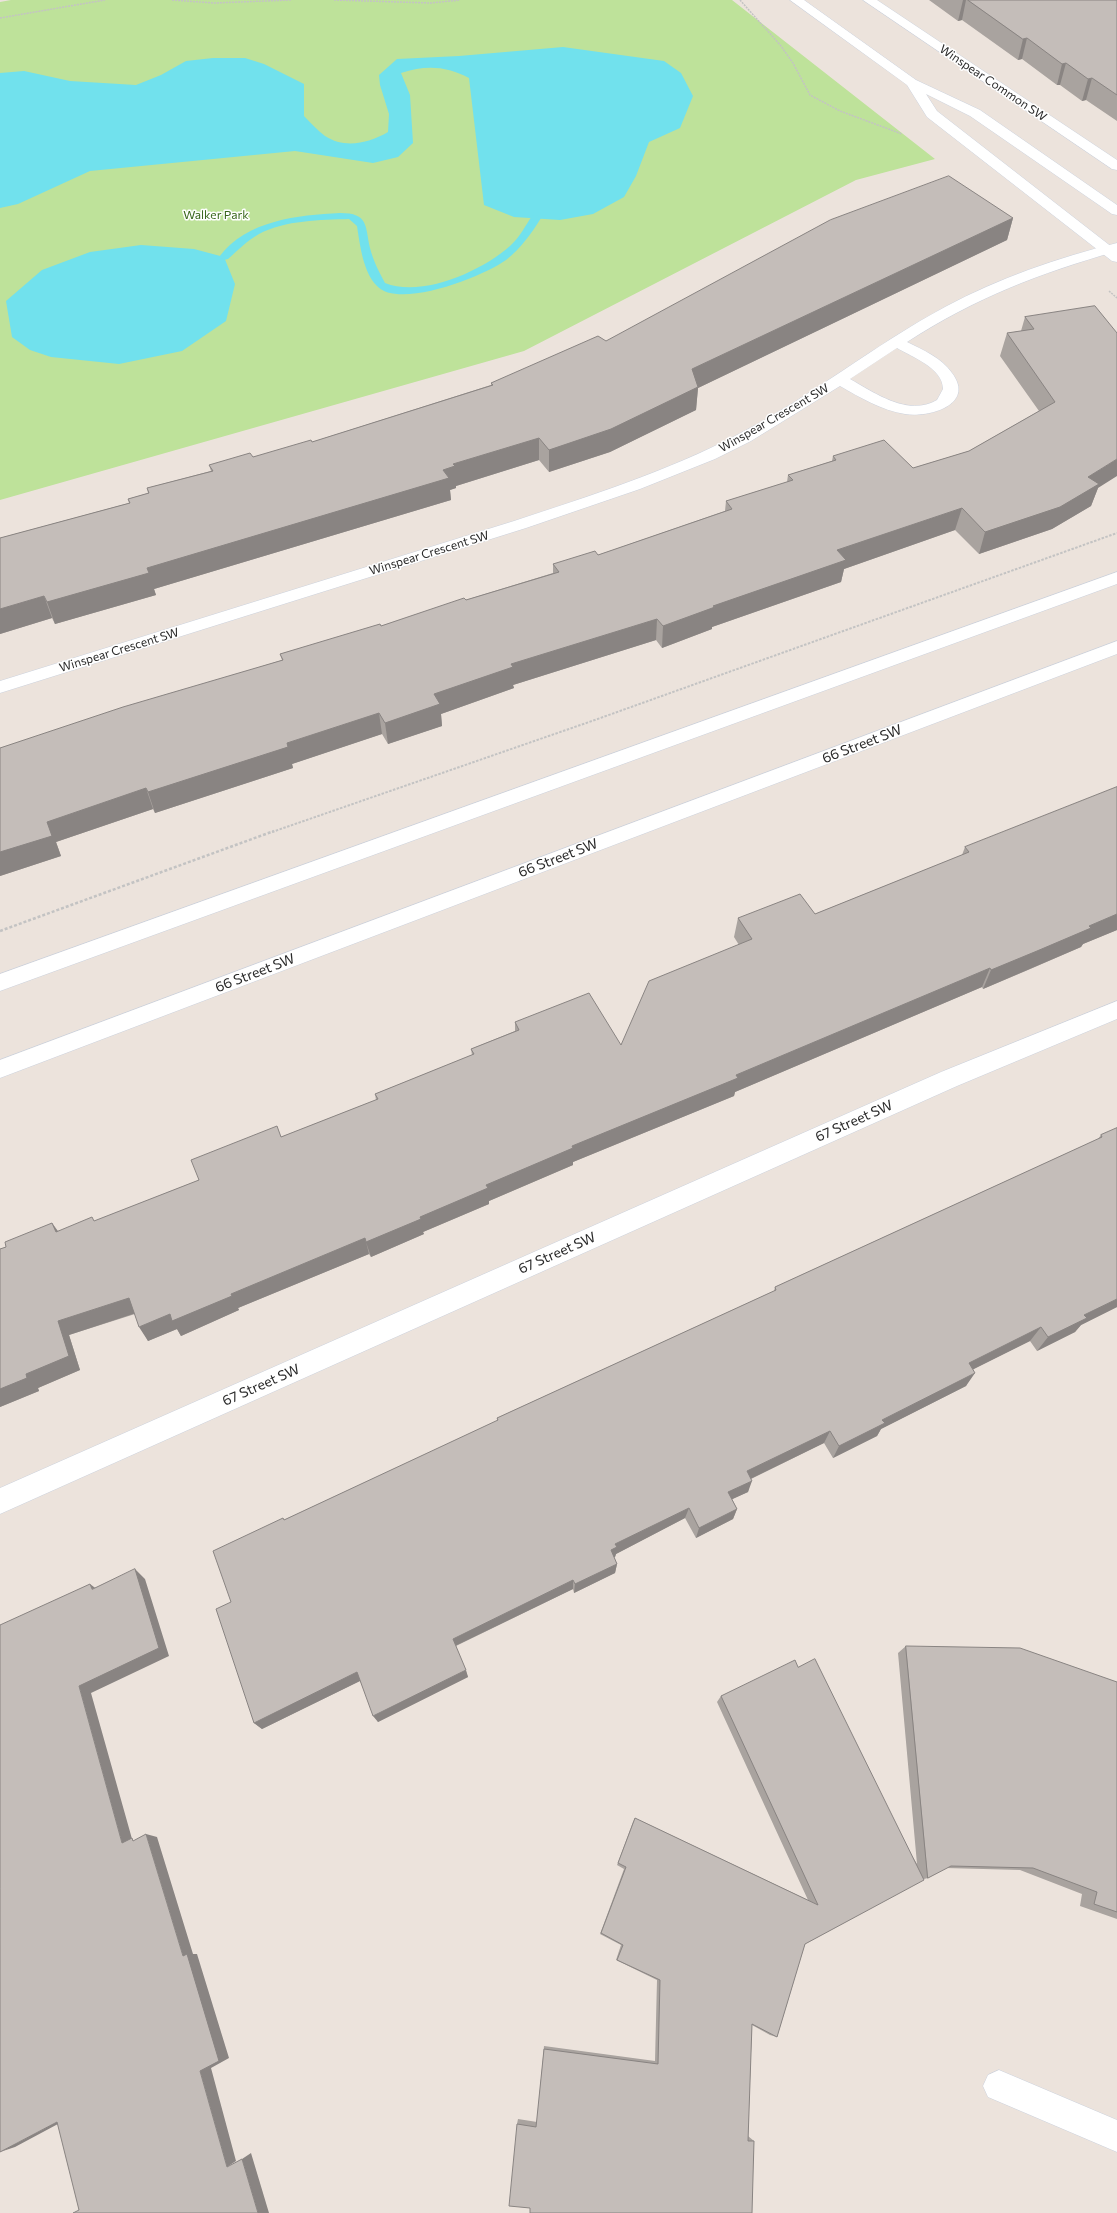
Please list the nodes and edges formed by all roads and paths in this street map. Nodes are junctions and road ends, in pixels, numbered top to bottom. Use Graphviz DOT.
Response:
graph roads {
  1 [pos="105,0"];
  2 [pos="172,0"];
  3 [pos="291,0"];
  4 [pos="334,0"];
  5 [pos="460,0"];
  6 [pos="740,0"];
  7 [pos="796,0"];
  8 [pos="869,0"];
  9 [pos="0,18"];
  10 [pos="912,83"];
  11 [pos="909,136"];
  12 [pos="1117,166"];
  13 [pos="1117,211"];
  14 [pos="1114,252"];
  15 [pos="898,343"];
  16 [pos="841,380"];
  17 [pos="1117,533"];
  18 [pos="1117,578"];
  19 [pos="1117,647"];
  20 [pos="0,687"];
  21 [pos="0,931"];
  22 [pos="0,983"];
  23 [pos="1117,1010"];
  24 [pos="0,1069"];
  25 [pos="0,1501"];
  26 [pos="999,2086"];
  27 [pos="1117,2136"];
  1 -- 9 [label="path"];
  2 -- 3 [label="path"];
  4 -- 5 [label="path"];
  6 -- 11 [label="path"];
  7 -- 10 [label="street"];
  8 -- 12 [label="street, Winspear Common SW"];
  10 -- 13 [label="street"];
  10 -- 14 [label="street"];
  14 -- 15 [label="street, Winspear Crescent SW"];
  15 -- 16 [label="street, Winspear Crescent SW"];
  15 -- 16 [label="street, Winspear Crescent SW"];
  16 -- 20 [label="street, Winspear Crescent SW"];
  17 -- 21 [label="path"];
  18 -- 22 [label="street"];
  19 -- 24 [label="street, 66 Street SW"];
  23 -- 25 [label="street, 67 Street SW"];
  26 -- 27 [label="street"];
}
